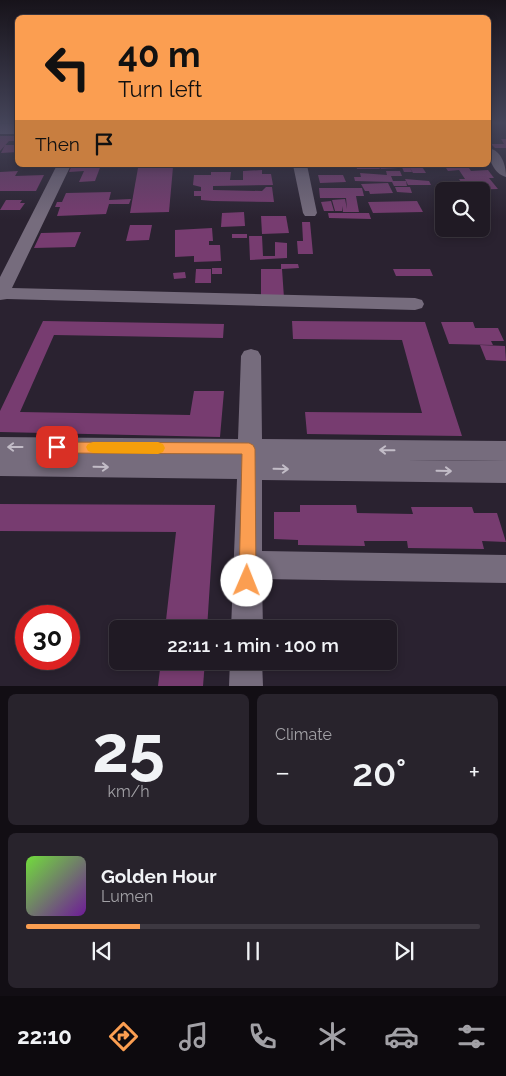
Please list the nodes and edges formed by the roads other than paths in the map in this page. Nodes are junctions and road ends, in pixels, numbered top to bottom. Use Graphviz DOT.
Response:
graph roads {
  1 [pos="491,155"];
  2 [pos="63,167"];
  3 [pos="300,167"];
  4 [pos="506,173"];
  5 [pos="310,213"];
  6 [pos="0,293"];
  7 [pos="415,304"];
  8 [pos="251,356"];
  9 [pos="0,447"];
  10 [pos="506,451"];
  11 [pos="249,459"];
  12 [pos="0,466"];
  13 [pos="506,472"];
  14 [pos="247,565"];
  15 [pos="506,569"];
  16 [pos="247,620"];
  17 [pos="246,670"];
  18 [pos="246,686"];
  1 -- 4 [label="street"];
  2 -- 6 [label="street"];
  3 -- 5 [label="street"];
  6 -- 7 [label="street"];
  8 -- 11 [label="street"];
  11 -- 9 [label="street, one-way"];
  10 -- 11 [label="street, one-way"];
  12 -- 11 [label="street, one-way"];
  11 -- 13 [label="street, one-way"];
  11 -- 14 [label="street"];
  14 -- 15 [label="street"];
  14 -- 16 [label="street"];
  17 -- 18 [label="street"];
}
